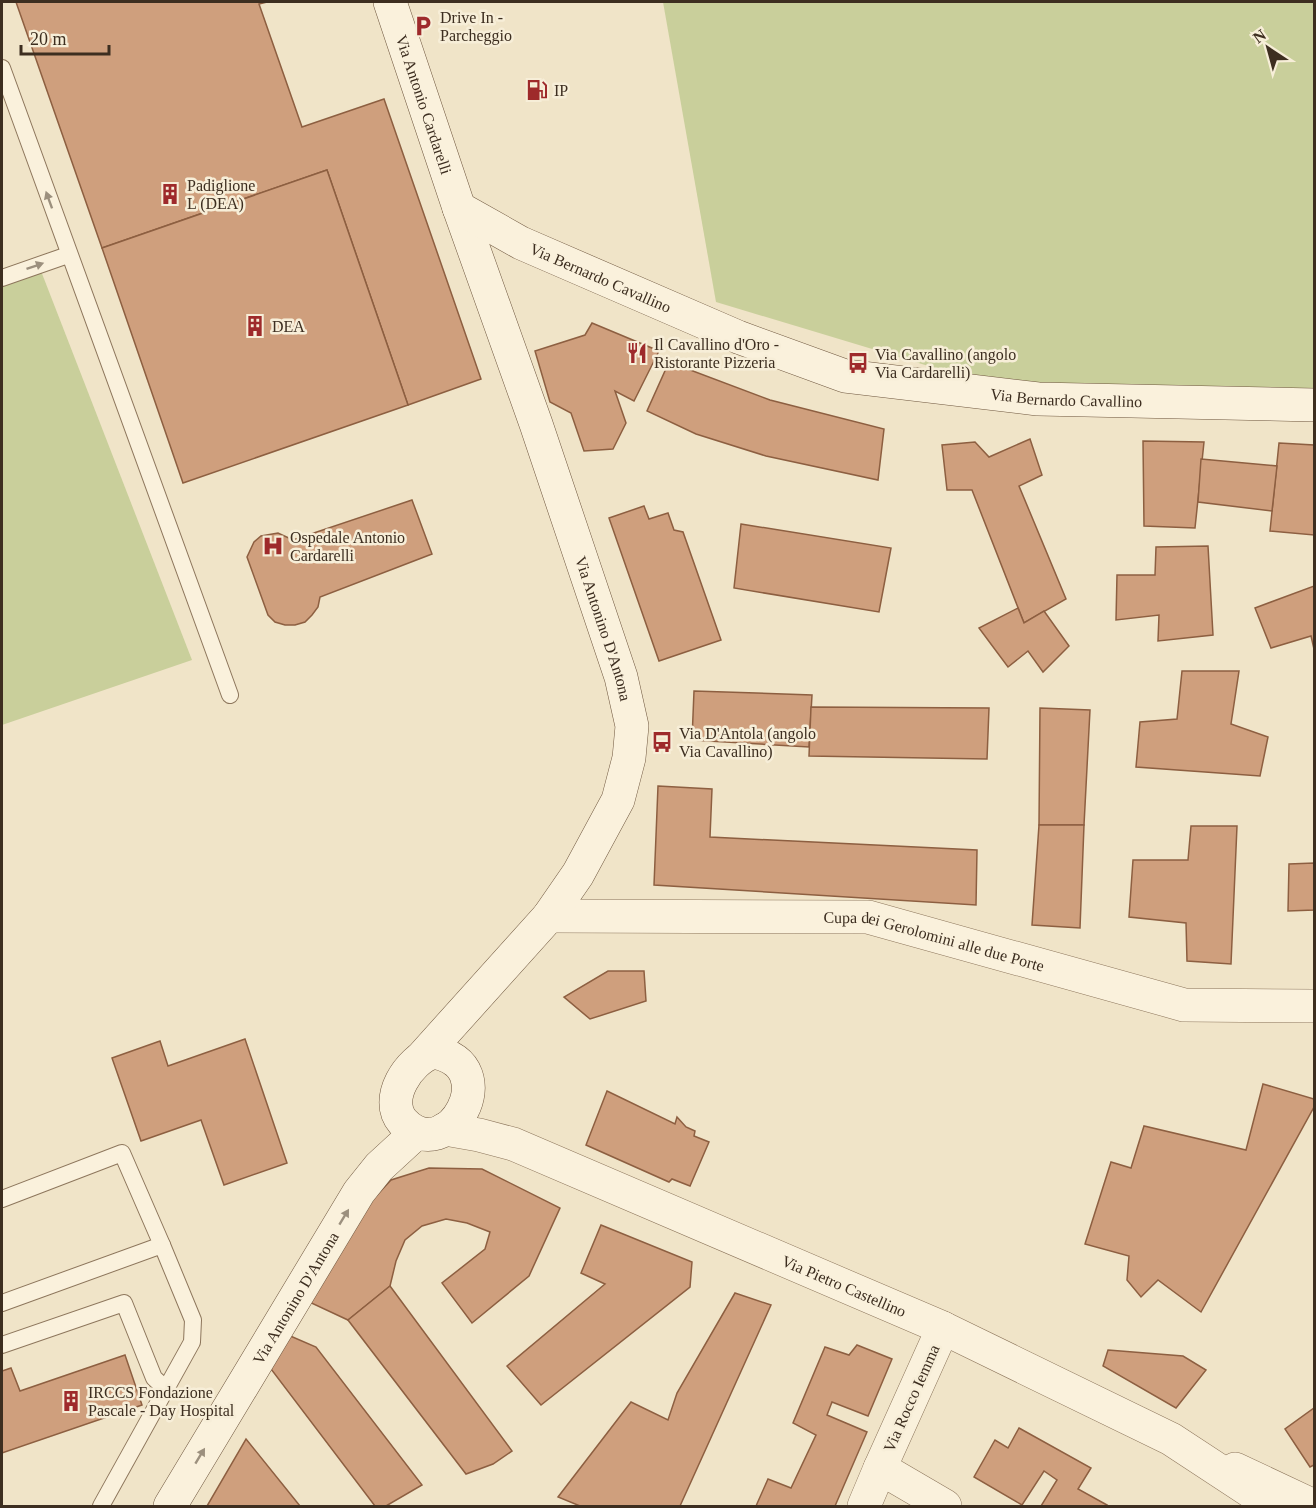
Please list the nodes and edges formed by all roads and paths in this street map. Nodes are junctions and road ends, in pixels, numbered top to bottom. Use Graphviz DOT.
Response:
graph roads {
  1 [pos="390,2"];
  2 [pos="2,68"];
  3 [pos="459,208"];
  4 [pos="69,255"];
  5 [pos="2,278"];
  6 [pos="1314,405"];
  7 [pos="230,695"];
  8 [pos="549,916"];
  9 [pos="1314,1006"];
  10 [pos="436,1055"];
  11 [pos="468,1094"];
  12 [pos="431,1131"];
  13 [pos="513,1144"];
  14 [pos="2,1199"];
  15 [pos="162,1245"];
  16 [pos="2,1303"];
  17 [pos="943,1328"];
  18 [pos="2,1345"];
  19 [pos="165,1388"];
  20 [pos="1171,1439"];
  21 [pos="880,1468"];
  22 [pos="101,1506"];
  23 [pos="170,1506"];
  24 [pos="864,1506"];
  25 [pos="945,1506"];
  26 [pos="1251,1506"];
  27 [pos="1273,1506"];
  28 [pos="1314,1506"];
  1 -- 3 [label="main road, Via Antonio Cardarelli"];
  4 -- 2 [label="lane, one-way"];
  3 -- 6 [label="main road, Via Bernardo Cavallino"];
  3 -- 8 [label="main road, Via Antonino D'Antona"];
  5 -- 4 [label="lane, one-way"];
  4 -- 7 [label="lane"];
  8 -- 9 [label="main road, Cupa dei Gerolomini alle due Porte"];
  8 -- 10 [label="main road, Via Antonino D'Antona"];
  10 -- 11 [label="main road"];
  10 -- 12 [label="main road"];
  11 -- 12 [label="main road"];
  11 -- 13 [label="main road, Via Pietro Castellino"];
  12 -- 13 [label="main road, Via Pietro Castellino"];
  23 -- 12 [label="main road, Via Antonino D'Antona, one-way"];
  13 -- 17 [label="main road, Via Pietro Castellino"];
  14 -- 15 [label="lane"];
  15 -- 16 [label="lane"];
  15 -- 19 [label="lane"];
  17 -- 20 [label="main road, Via Pietro Castellino"];
  17 -- 21 [label="main road, Via Rocco Iemma"];
  18 -- 19 [label="lane"];
  19 -- 22 [label="lane"];
  20 -- 26 [label="main road, Via Pietro Castellino"];
  20 -- 27 [label="main road, Via Pietro Castellino"];
  20 -- 28 [label="main road"];
  21 -- 24 [label="main road, Via Rocco Iemma"];
  21 -- 25 [label="main road, Via Rocco Iemma"];
}
